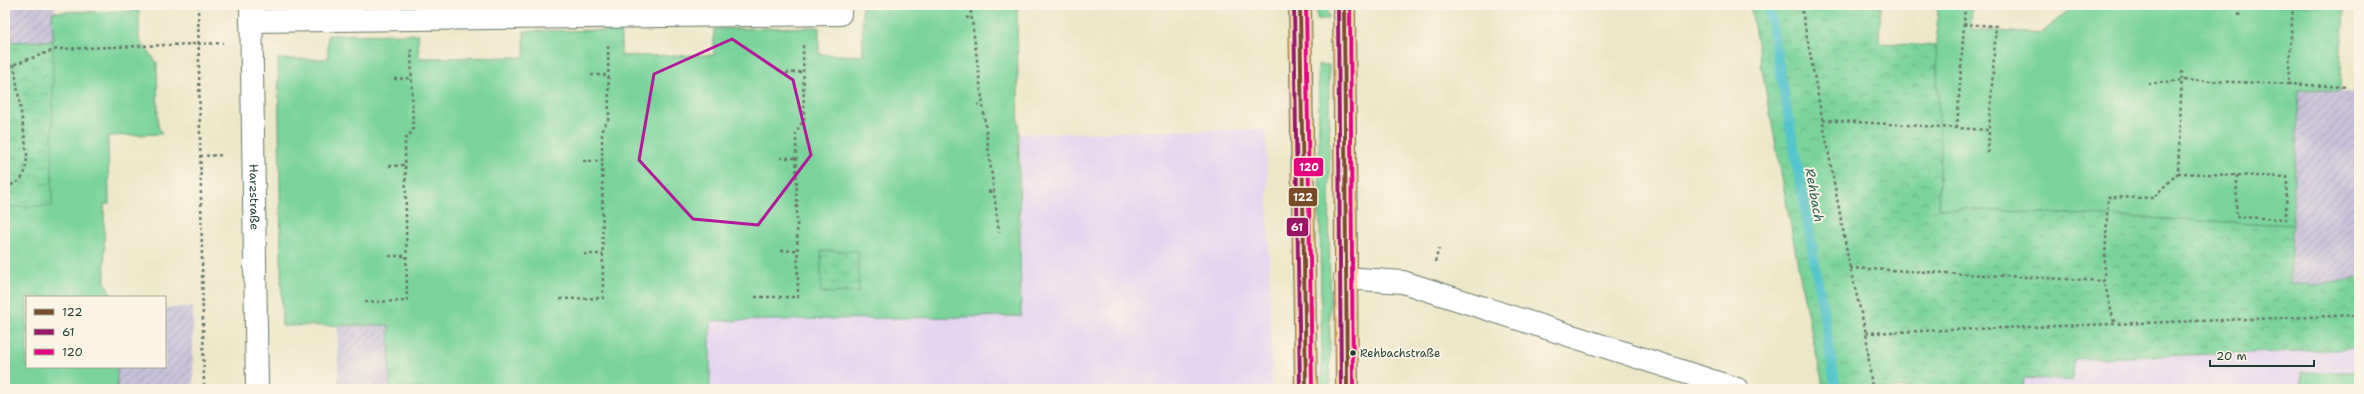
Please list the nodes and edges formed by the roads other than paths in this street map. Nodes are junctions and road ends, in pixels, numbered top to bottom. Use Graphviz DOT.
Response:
graph roads {
  1 [pos="840,5"];
  2 [pos="1300,5"];
  3 [pos="1344,5"];
  4 [pos="251,23"];
  5 [pos="1345,278"];
  6 [pos="257,389"];
  7 [pos="1306,389"];
  8 [pos="1347,389"];
  9 [pos="1737,389"];
  1 -- 4 [label="street"];
  2 -- 7 [label="main road"];
  3 -- 5 [label="main road"];
  4 -- 6 [label="street, Harzstraße"];
  5 -- 8 [label="main road"];
  5 -- 9 [label="street"];
}
